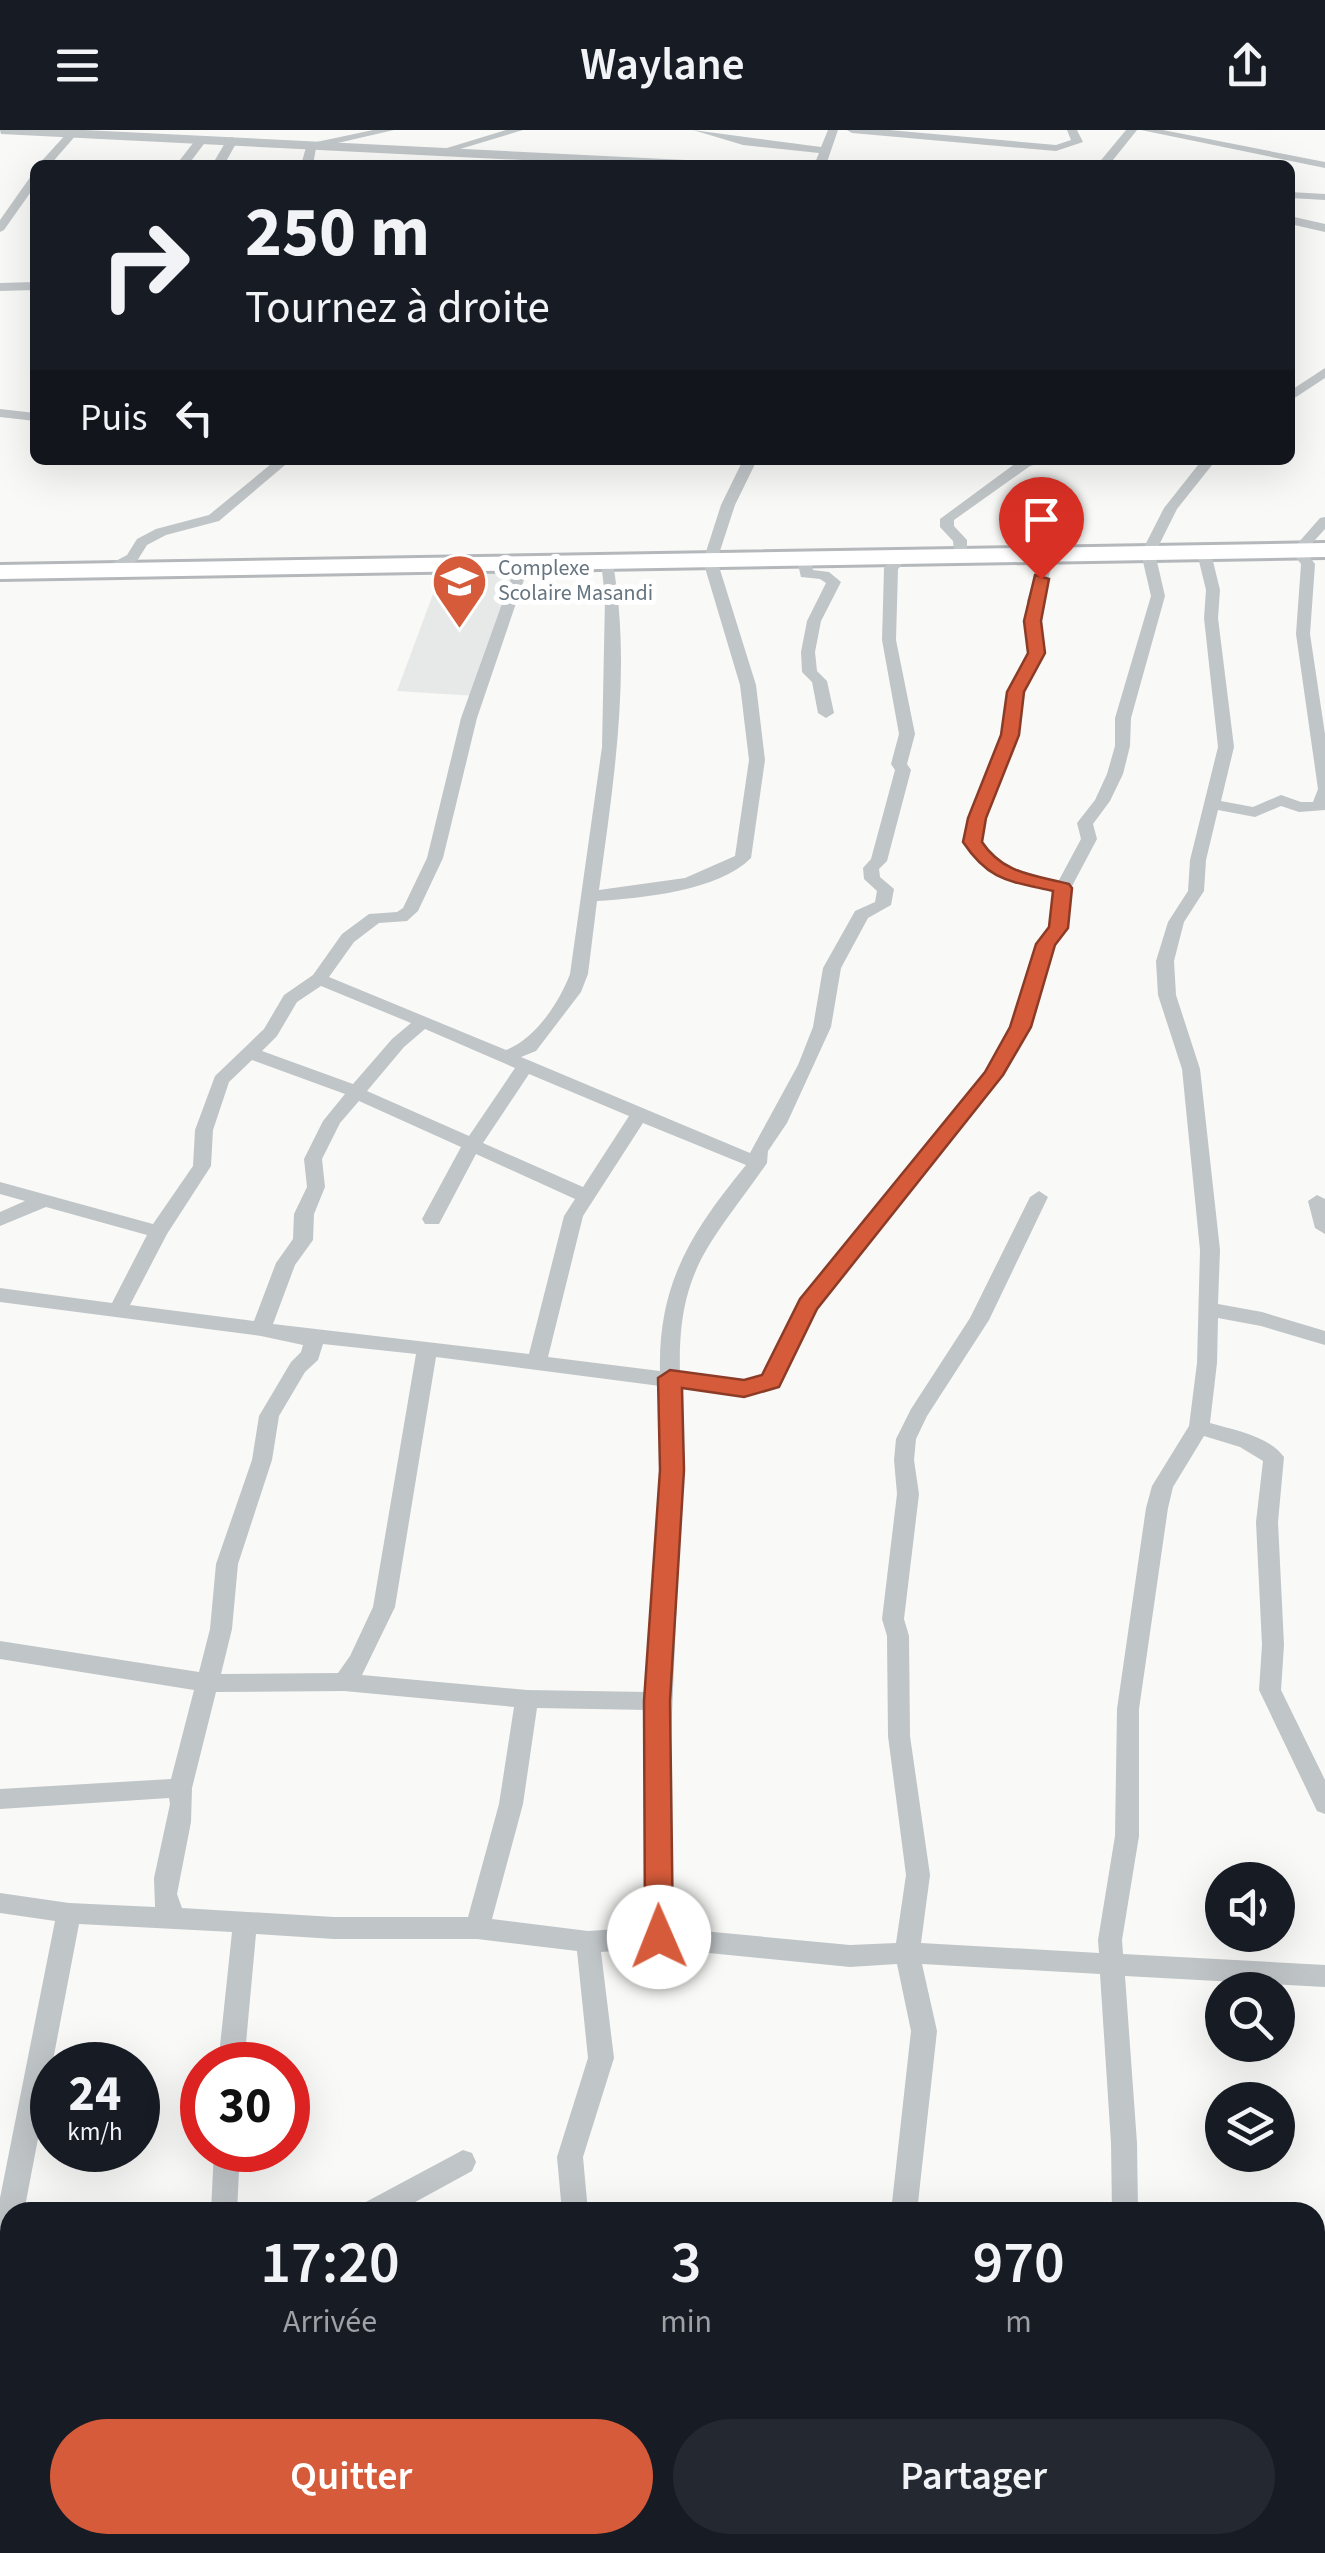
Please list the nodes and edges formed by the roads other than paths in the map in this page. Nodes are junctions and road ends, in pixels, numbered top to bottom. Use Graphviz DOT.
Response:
graph roads {
  1 [pos="1,130"];
  2 [pos="19,130"];
  3 [pos="130,130"];
  4 [pos="292,130"];
  5 [pos="389,130"];
  6 [pos="518,130"];
  7 [pos="698,130"];
  8 [pos="834,130"];
  9 [pos="852,130"];
  10 [pos="1072,130"];
  11 [pos="1132,130"];
  12 [pos="1146,130"];
  13 [pos="72,134"];
  14 [pos="108,135"];
  15 [pos="201,140"];
  16 [pos="232,140"];
  17 [pos="1070,145"];
  18 [pos="310,146"];
  19 [pos="1114,148"];
  20 [pos="827,151"];
  21 [pos="440,152"];
  22 [pos="49,160"];
  23 [pos="186,160"];
  24 [pos="221,160"];
  25 [pos="308,160"];
  26 [pos="530,160"];
  27 [pos="822,160"];
  28 [pos="1106,160"];
  29 [pos="1325,166"];
  30 [pos="30,185"];
  31 [pos="1295,195"];
  32 [pos="1325,197"];
  33 [pos="1295,221"];
  34 [pos="0,228"];
  35 [pos="1325,228"];
  36 [pos="30,286"];
  37 [pos="0,287"];
  38 [pos="1325,372"];
  39 [pos="1295,393"];
  40 [pos="0,414"];
  41 [pos="30,417"];
  42 [pos="278,465"];
  43 [pos="748,465"];
  44 [pos="1022,465"];
  45 [pos="1205,465"];
  46 [pos="1325,521"];
  47 [pos="1312,548"];
  48 [pos="1204,553"];
  49 [pos="1148,554"];
  50 [pos="1048,556"];
  51 [pos="960,557"];
  52 [pos="804,560"];
  53 [pos="710,561"];
  54 [pos="888,562"];
  55 [pos="606,564"];
  56 [pos="522,565"];
  57 [pos="104,570"];
  58 [pos="0,572"];
  59 [pos="1307,667"];
  60 [pos="1325,668"];
  61 [pos="826,713"];
  62 [pos="1322,736"];
  63 [pos="1325,789"];
  64 [pos="1214,804"];
  65 [pos="1062,888"];
  66 [pos="590,896"];
  67 [pos="319,979"];
  68 [pos="424,1021"];
  69 [pos="247,1052"];
  70 [pos="517,1060"];
  71 [pos="353,1094"];
  72 [pos="638,1116"];
  73 [pos="472,1146"];
  74 [pos="758,1162"];
  75 [pos="0,1188"];
  76 [pos="588,1197"];
  77 [pos="1039,1198"];
  78 [pos="45,1200"];
  79 [pos="1316,1201"];
  80 [pos="432,1218"];
  81 [pos="0,1220"];
  82 [pos="1325,1228"];
  83 [pos="158,1232"];
  84 [pos="0,1295"];
  85 [pos="119,1308"];
  86 [pos="1208,1309"];
  87 [pos="262,1329"];
  88 [pos="304,1337"];
  89 [pos="1325,1338"];
  90 [pos="426,1350"];
  91 [pos="536,1362"];
  92 [pos="670,1378"];
  93 [pos="1199,1427"];
  94 [pos="0,1650"];
  95 [pos="344,1682"];
  96 [pos="209,1683"];
  97 [pos="527,1699"];
  98 [pos="657,1701"];
  99 [pos="1315,1772"];
  100 [pos="180,1788"];
  101 [pos="0,1799"];
  102 [pos="1325,1804"];
  103 [pos="0,1903"];
  104 [pos="69,1913"];
  105 [pos="175,1918"];
  106 [pos="245,1924"];
  107 [pos="477,1928"];
  108 [pos="659,1937"];
  109 [pos="588,1942"];
  110 [pos="907,1952"];
  111 [pos="1112,1965"];
  112 [pos="1325,1976"];
  113 [pos="232,2042"];
  114 [pos="462,2162"];
  115 [pos="226,2172"];
  116 [pos="13,2202"];
  117 [pos="224,2202"];
  118 [pos="392,2202"];
  119 [pos="574,2202"];
  120 [pos="905,2202"];
  121 [pos="1124,2202"];
  1 -- 2 [label="street"];
  2 -- 13 [label="street"];
  3 -- 14 [label="street"];
  4 -- 18 [label="street"];
  5 -- 18 [label="street"];
  6 -- 21 [label="street"];
  7 -- 20 [label="street"];
  8 -- 20 [label="street"];
  9 -- 17 [label="street"];
  10 -- 17 [label="street"];
  11 -- 19 [label="street"];
  12 -- 29 [label="street"];
  13 -- 14 [label="street"];
  13 -- 22 [label="street"];
  14 -- 15 [label="street"];
  15 -- 16 [label="street"];
  15 -- 23 [label="street"];
  16 -- 18 [label="street"];
  16 -- 24 [label="street"];
  17 -- 19 [label="street"];
  18 -- 21 [label="street"];
  18 -- 25 [label="street"];
  19 -- 28 [label="street"];
  20 -- 27 [label="street"];
  21 -- 26 [label="street"];
  30 -- 34 [label="street"];
  31 -- 32 [label="street"];
  33 -- 35 [label="street"];
  36 -- 37 [label="street"];
  38 -- 39 [label="street"];
  40 -- 41 [label="street"];
  42 -- 57 [label="street"];
  43 -- 53 [label="street"];
  44 -- 51 [label="street"];
  45 -- 49 [label="street"];
  46 -- 47 [label="street"];
  47 -- 48 [label="highway"];
  47 -- 59 [label="street"];
  48 -- 49 [label="highway"];
  48 -- 64 [label="street"];
  49 -- 50 [label="highway"];
  49 -- 65 [label="street"];
  50 -- 51 [label="highway"];
  50 -- 65 [label="street"];
  51 -- 54 [label="highway"];
  52 -- 53 [label="highway"];
  52 -- 54 [label="highway"];
  52 -- 61 [label="street"];
  53 -- 55 [label="highway"];
  53 -- 66 [label="street"];
  54 -- 74 [label="street"];
  55 -- 56 [label="highway"];
  55 -- 66 [label="street"];
  56 -- 57 [label="highway"];
  56 -- 67 [label="street"];
  57 -- 58 [label="highway"];
  59 -- 60 [label="street"];
  59 -- 62 [label="street"];
  62 -- 63 [label="street"];
  63 -- 64 [label="street"];
  64 -- 86 [label="street"];
  65 -- 92 [label="street"];
  66 -- 70 [label="street"];
  67 -- 68 [label="street"];
  67 -- 69 [label="street"];
  68 -- 70 [label="street"];
  68 -- 71 [label="street"];
  69 -- 71 [label="street"];
  69 -- 83 [label="street"];
  70 -- 72 [label="street"];
  70 -- 73 [label="street"];
  71 -- 73 [label="street"];
  71 -- 87 [label="street"];
  72 -- 74 [label="street"];
  72 -- 76 [label="street"];
  73 -- 76 [label="street"];
  73 -- 80 [label="street"];
  74 -- 92 [label="street"];
  75 -- 78 [label="street"];
  76 -- 91 [label="street"];
  77 -- 110 [label="street"];
  78 -- 81 [label="street"];
  78 -- 83 [label="street"];
  79 -- 82 [label="street"];
  83 -- 85 [label="street"];
  84 -- 85 [label="street"];
  85 -- 87 [label="street"];
  86 -- 89 [label="street"];
  86 -- 93 [label="street"];
  87 -- 88 [label="street"];
  88 -- 90 [label="street"];
  88 -- 96 [label="street"];
  90 -- 91 [label="street"];
  90 -- 95 [label="street"];
  91 -- 92 [label="street"];
  92 -- 98 [label="street"];
  93 -- 99 [label="street"];
  93 -- 111 [label="street"];
  94 -- 96 [label="street"];
  95 -- 96 [label="street"];
  95 -- 97 [label="street"];
  96 -- 100 [label="street"];
  97 -- 98 [label="street"];
  97 -- 107 [label="street"];
  98 -- 108 [label="street"];
  99 -- 102 [label="street"];
  100 -- 101 [label="street"];
  100 -- 105 [label="street"];
  103 -- 104 [label="street"];
  104 -- 105 [label="street"];
  104 -- 116 [label="street"];
  105 -- 106 [label="street"];
  106 -- 107 [label="street"];
  106 -- 113 [label="street"];
  107 -- 109 [label="street"];
  108 -- 109 [label="street"];
  108 -- 110 [label="street"];
  109 -- 119 [label="street"];
  110 -- 111 [label="street"];
  110 -- 120 [label="street"];
  111 -- 112 [label="street"];
  111 -- 121 [label="street"];
  114 -- 118 [label="street"];
  115 -- 117 [label="street"];
}
